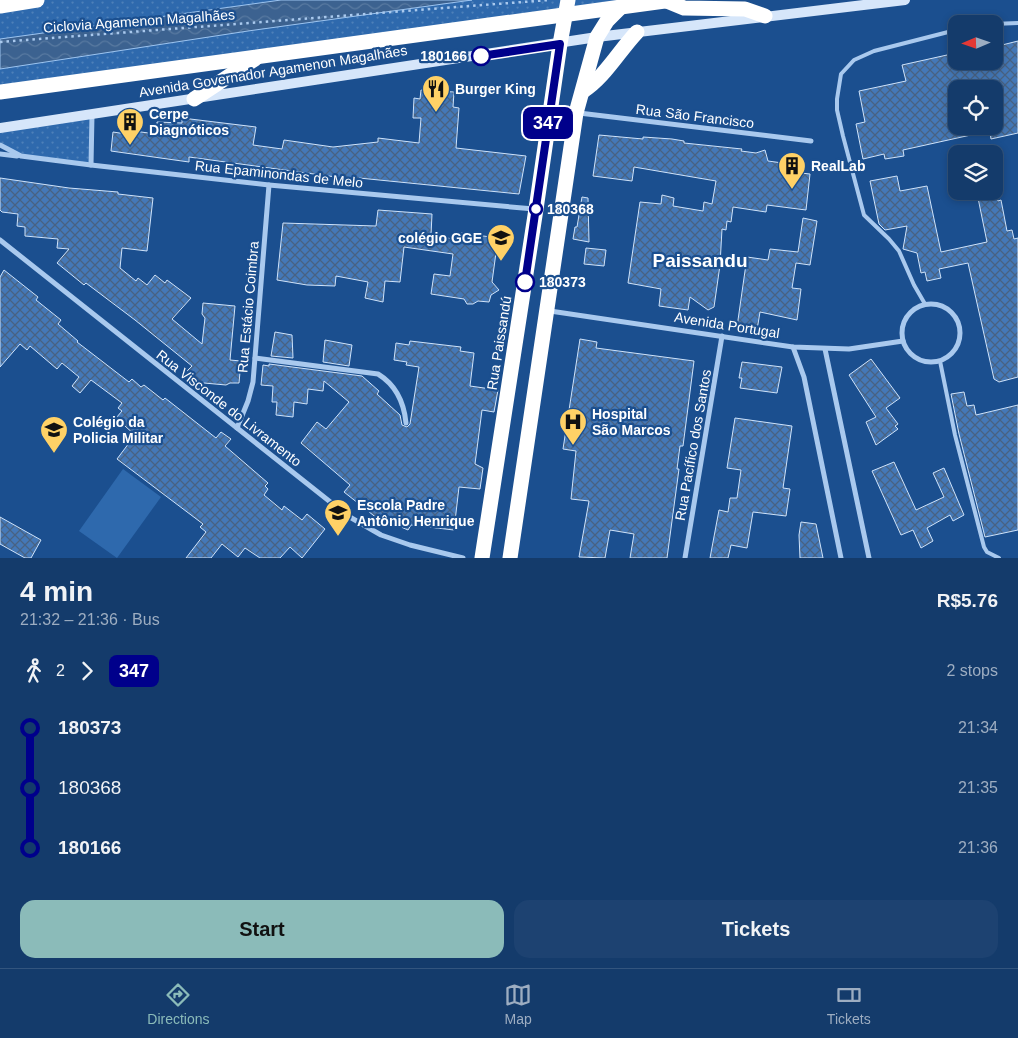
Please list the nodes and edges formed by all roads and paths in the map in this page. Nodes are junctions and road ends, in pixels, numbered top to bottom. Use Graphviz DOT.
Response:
graph roads {
  1 [pos="37,0"];
  2 [pos="549,0"];
  3 [pos="672,0"];
  4 [pos="905,0"];
  5 [pos="667,1"];
  6 [pos="602,4"];
  7 [pos="566,5"];
  8 [pos="0,6"];
  9 [pos="620,7"];
  10 [pos="765,16"];
  11 [pos="1018,23"];
  12 [pos="1003,24"];
  13 [pos="637,32"];
  14 [pos="948,32"];
  15 [pos="597,37"];
  16 [pos="0,42"];
  17 [pos="560,44"];
  18 [pos="257,57"];
  19 [pos="583,91"];
  20 [pos="0,92"];
  21 [pos="194,99"];
  22 [pos="576,113"];
  23 [pos="92,114"];
  24 [pos="0,128"];
  25 [pos="811,141"];
  26 [pos="0,145"];
  27 [pos="0,154"];
  28 [pos="21,156"];
  29 [pos="91,165"];
  30 [pos="269,185"];
  31 [pos="536,209"];
  32 [pos="0,240"];
  33 [pos="925,304"];
  34 [pos="548,310"];
  35 [pos="722,336"];
  36 [pos="903,341"];
  37 [pos="793,347"];
  38 [pos="825,349"];
  39 [pos="255,358"];
  40 [pos="940,361"];
  41 [pos="406,423"];
  42 [pos="236,428"];
  43 [pos="463,558"];
  44 [pos="482,558"];
  45 [pos="510,558"];
  46 [pos="685,558"];
  47 [pos="841,558"];
  48 [pos="868,558"];
  49 [pos="999,558"];
  1 -- 8 [label="highway"];
  2 -- 16 [label="path, Ciclovia Agamenon Magalhães"];
  3 -- 5 [label="highway, Avenida Governador Agamenon Magalhães"];
  4 -- 10 [label="main road, Avenida Governador Agamenon Magalhães"];
  5 -- 9 [label="highway, Avenida Governador Agamenon Magalhães"];
  5 -- 10 [label="highway"];
  6 -- 7 [label="highway, Avenida Governador Agamenon Magalhães"];
  6 -- 9 [label="highway, Avenida Governador Agamenon Magalhães"];
  7 -- 17 [label="highway, Rua Paissandú"];
  7 -- 18 [label="highway, Avenida Governador Agamenon Magalhães"];
  9 -- 15 [label="highway"];
  10 -- 13 [label="main road, Avenida Governador Agamenon Magalhães"];
  11 -- 12 [label="lane"];
  13 -- 15 [label="main road, Avenida Governador Agamenon Magalhães"];
  13 -- 19 [label="highway"];
  14 -- 33 [label="lane"];
  15 -- 17 [label="main road, Avenida Governador Agamenon Magalhães"];
  15 -- 19 [label="highway"];
  17 -- 21 [label="main road, Avenida Governador Agamenon Magalhães"];
  17 -- 31 [label="highway, Rua Paissandú"];
  18 -- 20 [label="highway, Avenida Governador Agamenon Magalhães"];
  18 -- 21 [label="highway"];
  19 -- 22 [label="highway"];
  21 -- 23 [label="main road, Avenida Governador Agamenon Magalhães"];
  22 -- 25 [label="street, Rua São Francisco"];
  22 -- 34 [label="highway"];
  23 -- 24 [label="main road, Avenida Governador Agamenon Magalhães"];
  23 -- 29 [label="street"];
  26 -- 28 [label="street, Rua Epaminondas de Melo"];
  27 -- 28 [label="street, Rua Epaminondas de Melo"];
  28 -- 29 [label="street, Rua Epaminondas de Melo"];
  29 -- 30 [label="street, Rua Epaminondas de Melo"];
  30 -- 31 [label="street, Rua Epaminondas de Melo"];
  30 -- 39 [label="street, Rua Estácio Coimbra"];
  31 -- 44 [label="highway, Rua Paissandú"];
  32 -- 42 [label="street, Rua Visconde do Livramento"];
  33 -- 36 [label="street"];
  33 -- 40 [label="street"];
  34 -- 35 [label="street, Avenida Portugal"];
  34 -- 45 [label="highway"];
  35 -- 37 [label="street, Avenida Portugal"];
  35 -- 46 [label="street, Rua Pacífico dos Santos"];
  36 -- 38 [label="street, Avenida Portugal"];
  36 -- 40 [label="street"];
  37 -- 38 [label="street, Avenida Portugal"];
  37 -- 47 [label="street"];
  38 -- 48 [label="street"];
  39 -- 41 [label="street"];
  39 -- 42 [label="street, Rua Estácio Coimbra"];
  40 -- 49 [label="lane"];
  42 -- 43 [label="street, Rua Visconde do Livramento"];
}
